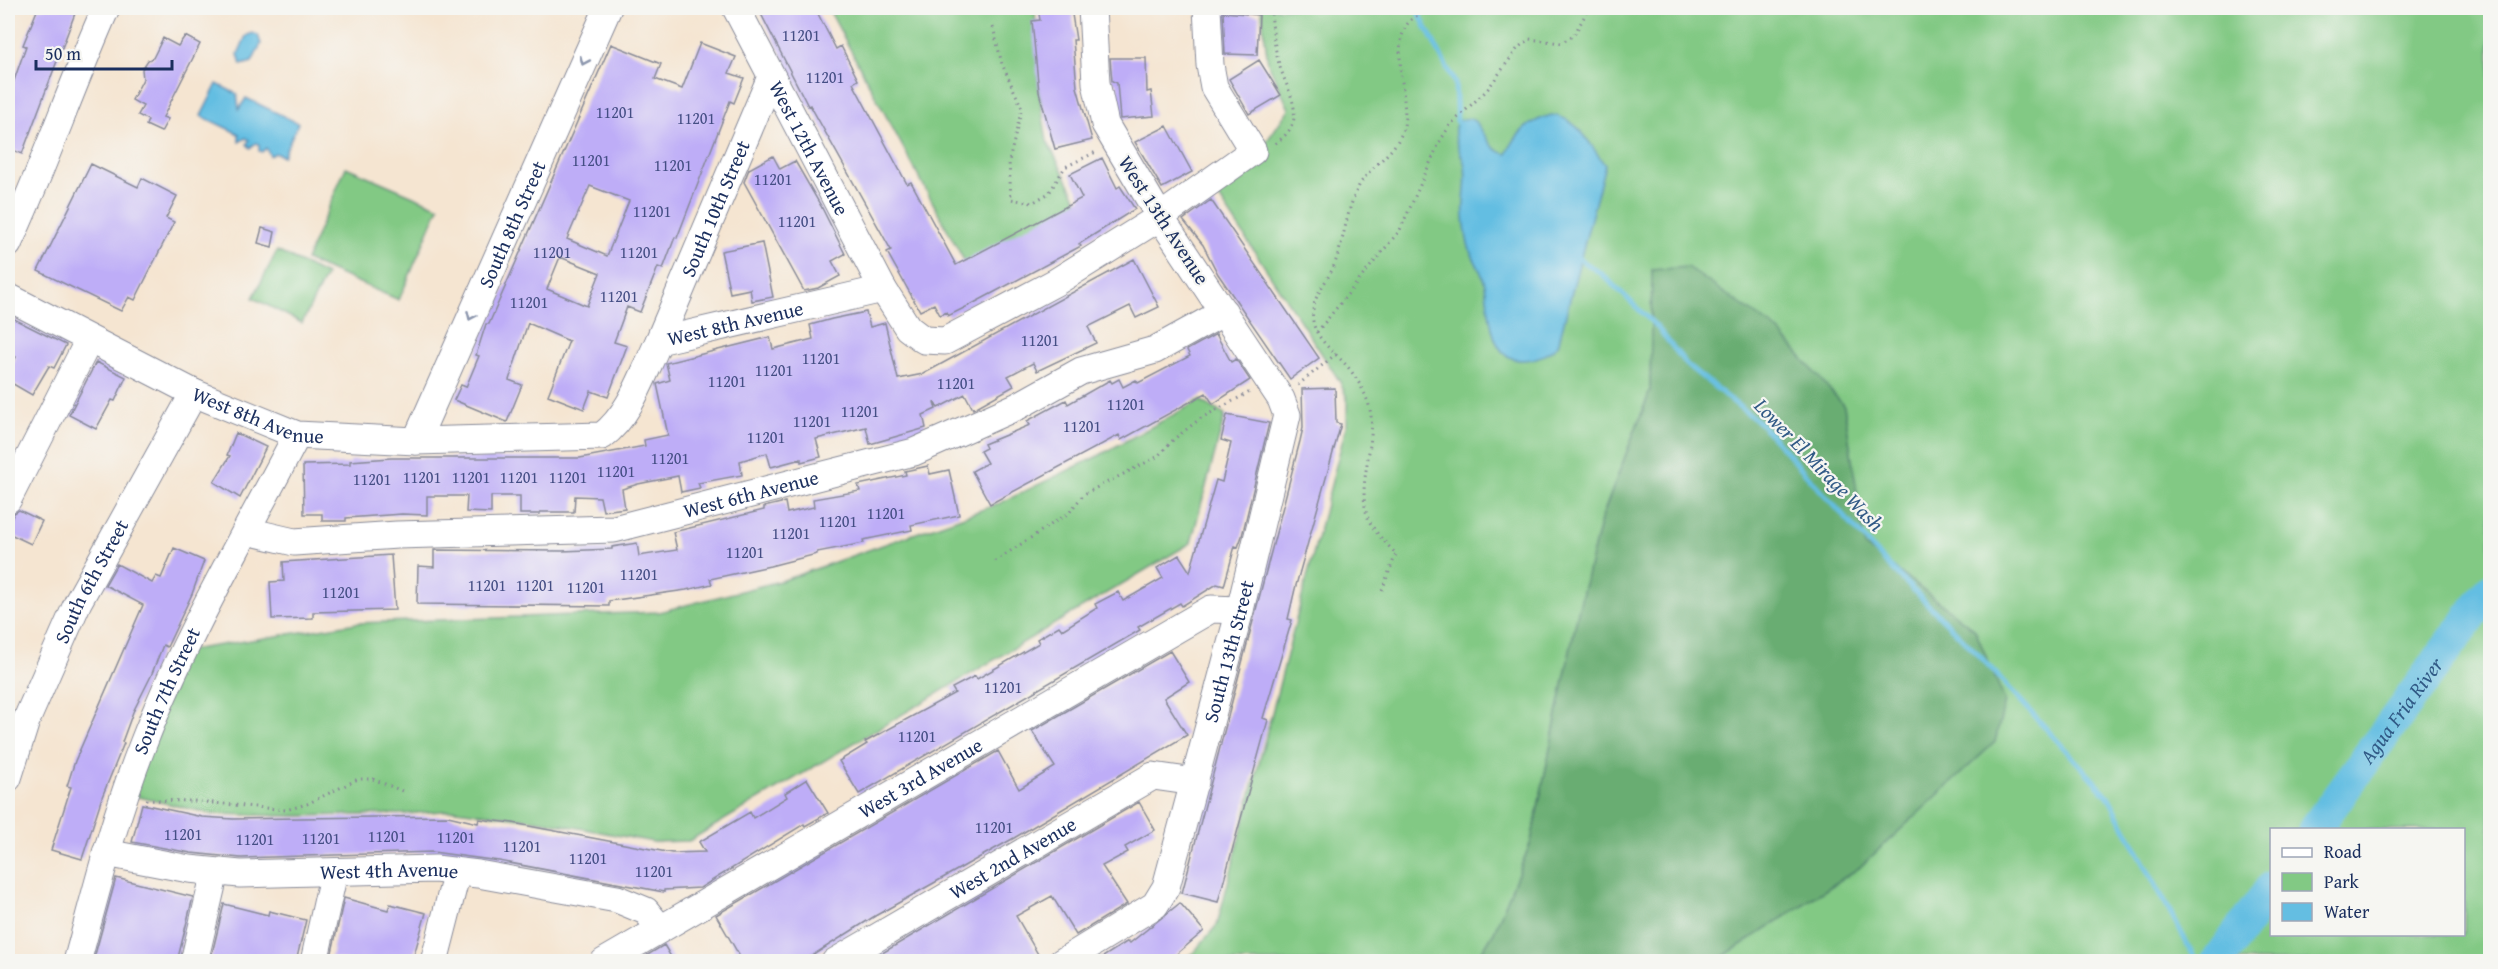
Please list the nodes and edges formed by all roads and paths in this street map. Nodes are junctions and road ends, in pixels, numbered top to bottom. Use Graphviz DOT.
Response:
graph roads {
  1 [pos="105,8"];
  2 [pos="608,8"];
  3 [pos="736,8"];
  4 [pos="1092,8"];
  5 [pos="1207,8"];
  6 [pos="1271,8"];
  7 [pos="1430,8"];
  8 [pos="1589,8"];
  9 [pos="993,27"];
  10 [pos="771,77"];
  11 [pos="1114,143"];
  12 [pos="1253,151"];
  13 [pos="1160,217"];
  14 [pos="8,244"];
  15 [pos="883,289"];
  16 [pos="8,297"];
  17 [pos="1224,312"];
  18 [pos="1317,332"];
  19 [pos="89,340"];
  20 [pos="659,341"];
  21 [pos="1336,354"];
  22 [pos="194,393"];
  23 [pos="1278,397"];
  24 [pos="297,435"];
  25 [pos="416,441"];
  26 [pos="8,499"];
  27 [pos="247,531"];
  28 [pos="995,561"];
  29 [pos="1382,590"];
  30 [pos="1240,610"];
  31 [pos="8,778"];
  32 [pos="1195,782"];
  33 [pos="402,791"];
  34 [pos="125,797"];
  35 [pos="106,853"];
  36 [pos="215,872"];
  37 [pos="334,872"];
  38 [pos="457,872"];
  39 [pos="660,928"];
  40 [pos="77,962"];
  41 [pos="194,962"];
  42 [pos="314,962"];
  43 [pos="434,962"];
  44 [pos="604,962"];
  45 [pos="835,962"];
  46 [pos="1062,962"];
  1 -- 14 [label="street"];
  2 -- 25 [label="street, South 8th Street, one-way"];
  3 -- 10 [label="street, West 12th Avenue"];
  4 -- 11 [label="street, West 13th Avenue"];
  5 -- 12 [label="street"];
  6 -- 12 [label="path"];
  7 -- 18 [label="path"];
  8 -- 18 [label="path"];
  9 -- 11 [label="path"];
  10 -- 15 [label="street, West 12th Avenue"];
  10 -- 20 [label="street, South 10th Street"];
  11 -- 13 [label="street, West 13th Avenue"];
  12 -- 13 [label="street"];
  13 -- 15 [label="street"];
  13 -- 17 [label="street, West 13th Avenue"];
  15 -- 20 [label="street, West 8th Avenue"];
  16 -- 19 [label="street, West 8th Avenue"];
  17 -- 23 [label="street, West 13th Avenue"];
  17 -- 27 [label="street, West 6th Avenue"];
  18 -- 21 [label="path"];
  19 -- 22 [label="street, West 8th Avenue"];
  19 -- 26 [label="street"];
  20 -- 25 [label="street, West 8th Avenue"];
  21 -- 23 [label="path"];
  21 -- 29 [label="path"];
  22 -- 24 [label="street, West 8th Avenue"];
  22 -- 31 [label="street, South 6th Street"];
  23 -- 28 [label="path"];
  23 -- 30 [label="street, South 13th Street"];
  24 -- 25 [label="street, West 8th Avenue"];
  24 -- 27 [label="street, South 7th Street"];
  27 -- 34 [label="street, South 7th Street"];
  30 -- 32 [label="street, South 13th Street"];
  30 -- 39 [label="street, West 3rd Avenue"];
  32 -- 45 [label="street, West 2nd Avenue"];
  32 -- 46 [label="street, South 13th Street"];
  33 -- 34 [label="path"];
  34 -- 35 [label="street, South 7th Street"];
  35 -- 36 [label="street, West 4th Avenue"];
  35 -- 40 [label="street, South 7th Street"];
  36 -- 37 [label="street, West 4th Avenue"];
  36 -- 41 [label="street"];
  37 -- 38 [label="street, West 4th Avenue"];
  37 -- 42 [label="street"];
  38 -- 39 [label="street, West 4th Avenue"];
  38 -- 43 [label="street"];
  39 -- 44 [label="street, West 3rd Avenue"];
}
